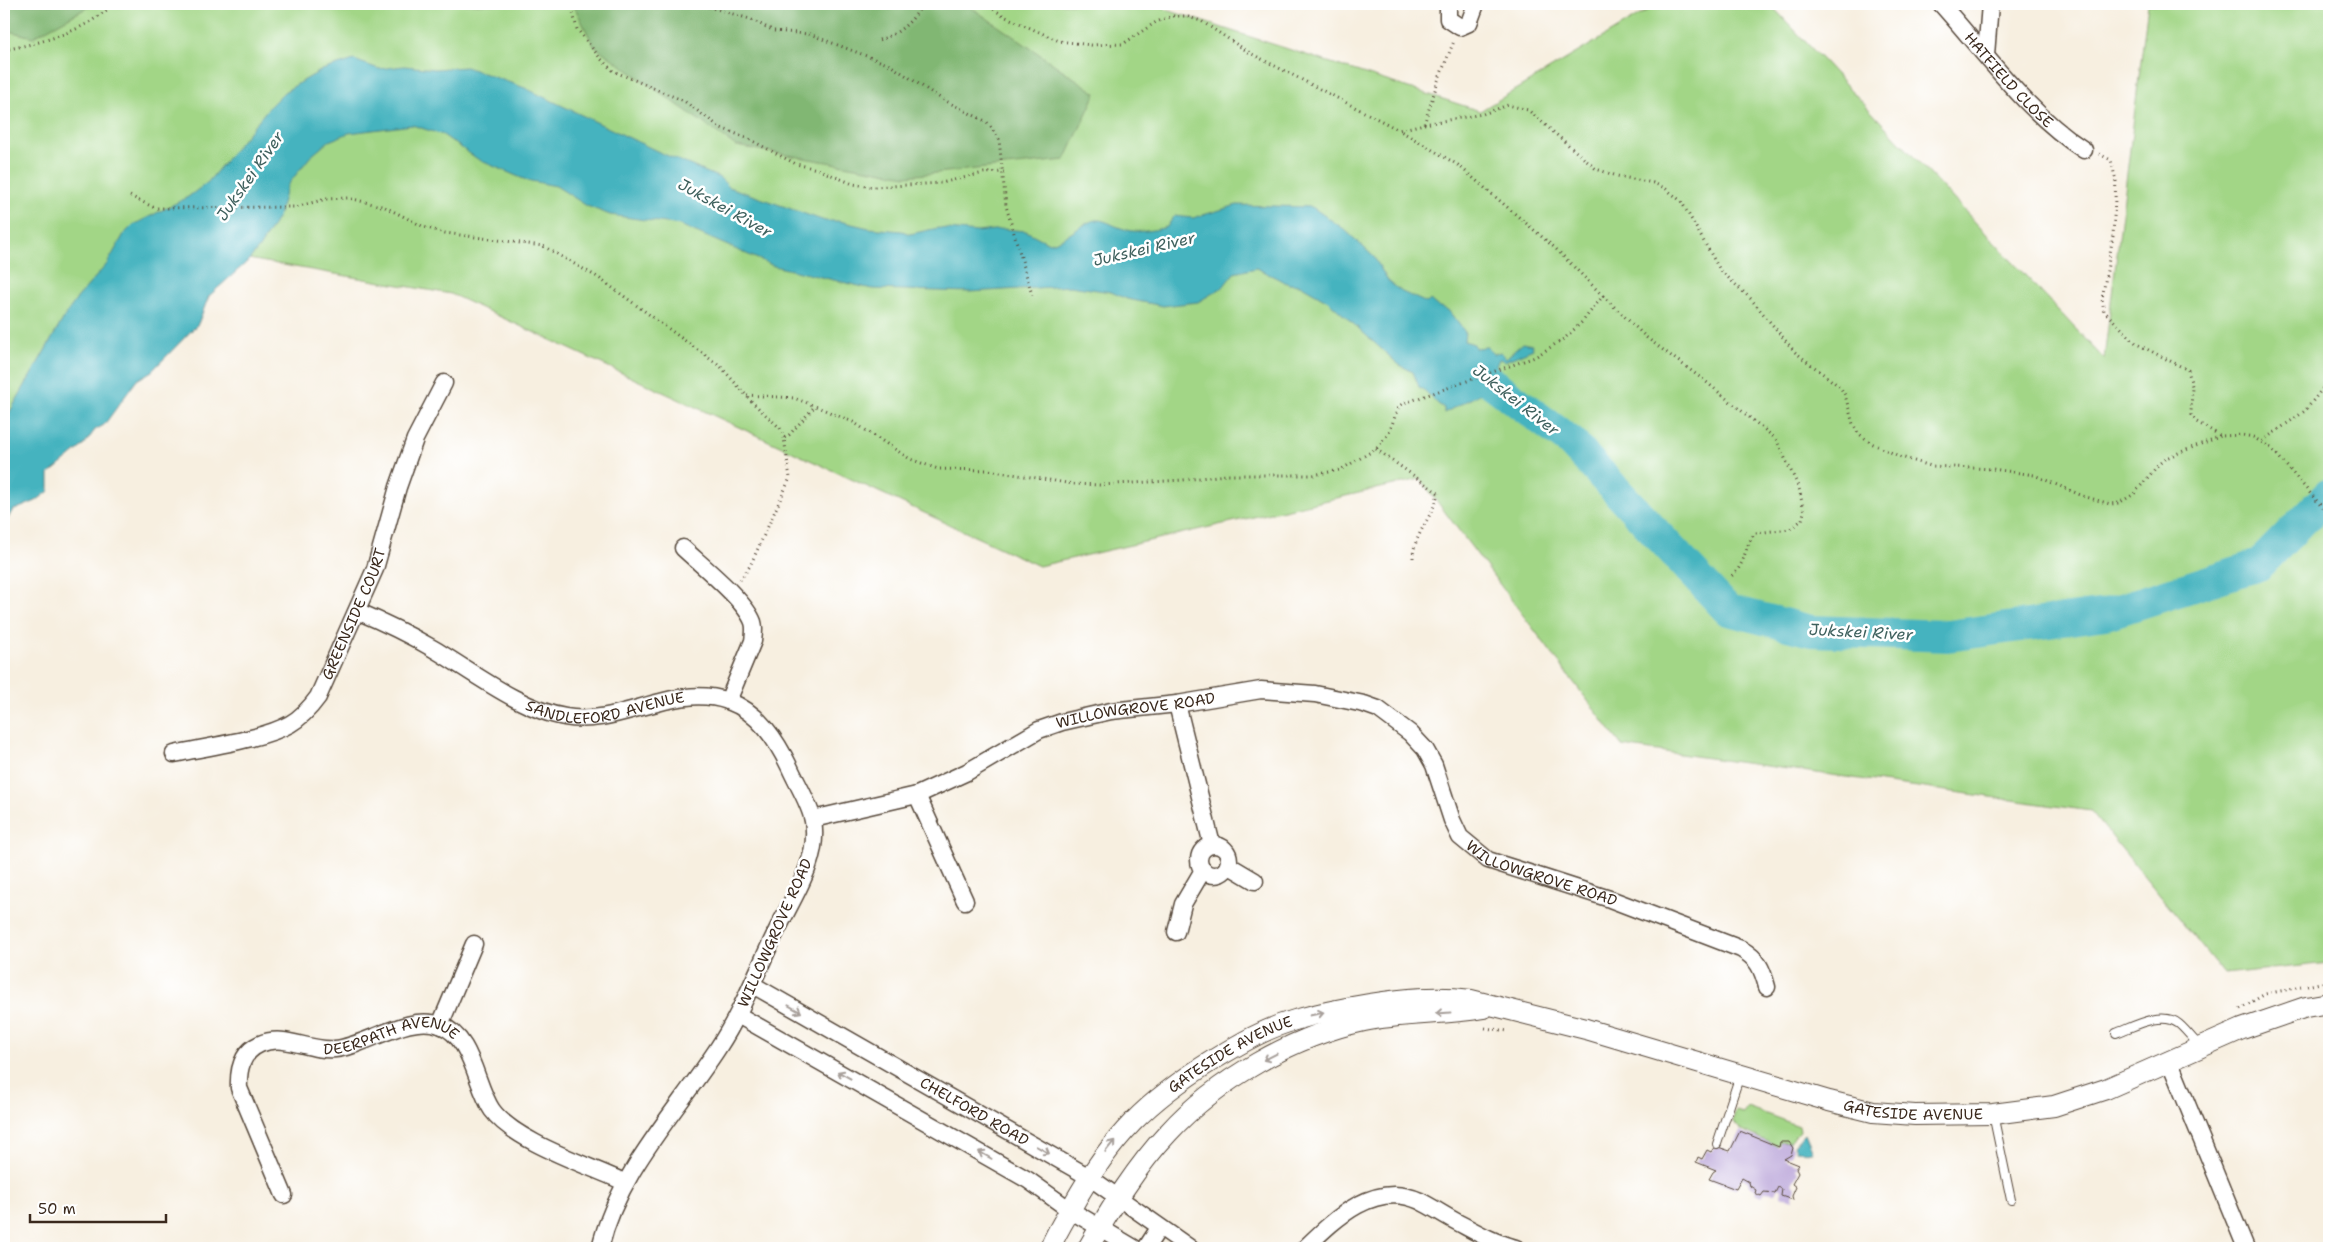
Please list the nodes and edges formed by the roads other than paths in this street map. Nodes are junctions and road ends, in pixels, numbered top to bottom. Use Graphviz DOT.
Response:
graph roads {
  1 [pos="1448,4"];
  2 [pos="1476,4"];
  3 [pos="1941,4"];
  4 [pos="1990,4"];
  5 [pos="1986,55"];
  6 [pos="2084,150"];
  7 [pos="444,383"];
  8 [pos="683,548"];
  9 [pos="357,611"];
  10 [pos="728,701"];
  11 [pos="1177,704"];
  12 [pos="174,754"];
  13 [pos="917,795"];
  14 [pos="813,819"];
  15 [pos="1212,845"];
  16 [pos="1228,866"];
  17 [pos="1203,870"];
  18 [pos="1255,882"];
  19 [pos="965,901"];
  20 [pos="1176,932"];
  21 [pos="474,944"];
  22 [pos="753,985"];
  23 [pos="1766,987"];
  24 [pos="2329,1003"];
  25 [pos="1491,1006"];
  26 [pos="738,1015"];
  27 [pos="440,1025"];
  28 [pos="2116,1033"];
  29 [pos="2200,1047"];
  30 [pos="2169,1060"];
  31 [pos="1740,1073"];
  32 [pos="1993,1114"];
  33 [pos="1717,1144"];
  34 [pos="1089,1177"];
  35 [pos="624,1182"];
  36 [pos="284,1195"];
  37 [pos="1120,1196"];
  38 [pos="2011,1200"];
  39 [pos="1070,1210"];
  40 [pos="1099,1228"];
  41 [pos="1159,1228"];
  42 [pos="600,1248"];
  43 [pos="1050,1248"];
  44 [pos="1088,1248"];
  45 [pos="1134,1248"];
  46 [pos="1146,1248"];
  47 [pos="1190,1248"];
  48 [pos="1305,1248"];
  49 [pos="1516,1248"];
  50 [pos="2246,1248"];
  1 -- 2 [label="street"];
  3 -- 5 [label="street, HATFIELD CLOSE"];
  4 -- 5 [label="street"];
  5 -- 6 [label="street, HATFIELD CLOSE"];
  7 -- 9 [label="street, GREENSIDE COURT"];
  8 -- 10 [label="street"];
  9 -- 10 [label="street, SANDLEFORD AVENUE"];
  9 -- 12 [label="street, GREENSIDE COURT"];
  10 -- 14 [label="street, SANDLEFORD AVENUE"];
  11 -- 13 [label="street, WILLOWGROVE ROAD"];
  11 -- 15 [label="street"];
  11 -- 23 [label="street, WILLOWGROVE ROAD"];
  13 -- 14 [label="street, WILLOWGROVE ROAD"];
  13 -- 19 [label="street"];
  14 -- 22 [label="street, WILLOWGROVE ROAD"];
  15 -- 16 [label="street"];
  15 -- 17 [label="street"];
  16 -- 17 [label="street"];
  16 -- 18 [label="street"];
  17 -- 20 [label="street"];
  21 -- 27 [label="street"];
  22 -- 26 [label="street, WILLOWGROVE ROAD"];
  22 -- 34 [label="street, CHELFORD ROAD, one-way"];
  24 -- 29 [label="street, GATESIDE AVENUE"];
  25 -- 31 [label="street, GATESIDE AVENUE"];
  34 -- 25 [label="street, GATESIDE AVENUE, one-way"];
  25 -- 37 [label="street, GATESIDE AVENUE, one-way"];
  26 -- 35 [label="street, WILLOWGROVE ROAD"];
  39 -- 26 [label="street, one-way"];
  27 -- 35 [label="street, DEERPATH AVENUE"];
  27 -- 36 [label="street, DEERPATH AVENUE"];
  28 -- 29 [label="lane"];
  29 -- 30 [label="street, GATESIDE AVENUE"];
  30 -- 32 [label="street, GATESIDE AVENUE"];
  30 -- 50 [label="street"];
  31 -- 32 [label="street, GATESIDE AVENUE"];
  31 -- 33 [label="lane"];
  32 -- 38 [label="lane"];
  34 -- 37 [label="street, CHELFORD ROAD"];
  34 -- 39 [label="street, GATESIDE AVENUE"];
  35 -- 42 [label="street, WILLOWGROVE ROAD"];
  37 -- 40 [label="street, GATESIDE AVENUE"];
  37 -- 41 [label="street, CHELFORD ROAD"];
  39 -- 40 [label="street"];
  39 -- 43 [label="street, GATESIDE AVENUE"];
  40 -- 44 [label="street, GATESIDE AVENUE"];
  40 -- 45 [label="street"];
  41 -- 46 [label="street"];
  41 -- 47 [label="street, CHELFORD ROAD"];
  48 -- 49 [label="street"];
}
